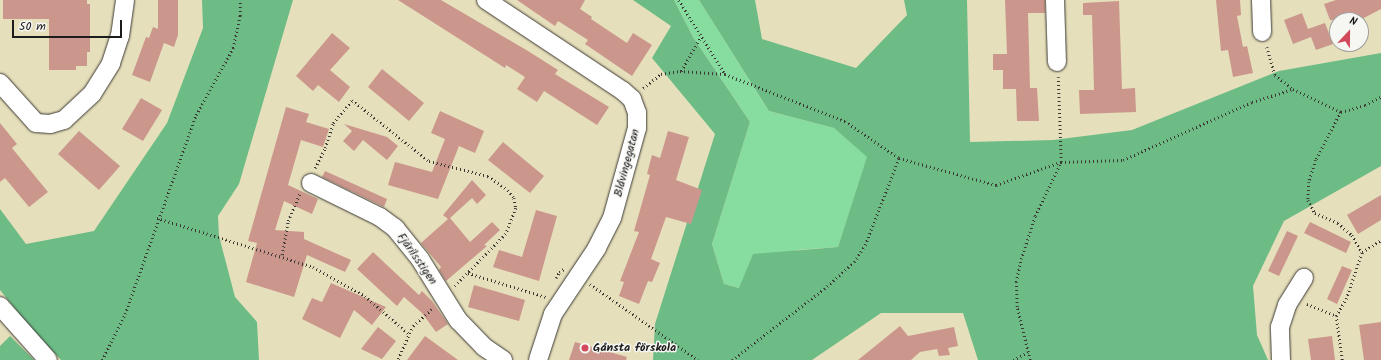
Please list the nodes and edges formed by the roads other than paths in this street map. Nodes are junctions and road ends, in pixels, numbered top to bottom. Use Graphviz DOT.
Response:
graph roads {
  1 [pos="125,0"];
  2 [pos="486,0"];
  3 [pos="1055,0"];
  4 [pos="1261,0"];
  5 [pos="1262,32"];
  6 [pos="1057,62"];
  7 [pos="0,83"];
  8 [pos="311,183"];
  9 [pos="1304,278"];
  10 [pos="0,306"];
  11 [pos="48,360"];
  12 [pos="503,360"];
  13 [pos="538,360"];
  14 [pos="1281,360"];
  1 -- 7 [label="street"];
  2 -- 13 [label="street, Blåvingegatan"];
  3 -- 6 [label="street"];
  4 -- 5 [label="street"];
  8 -- 12 [label="street, Fjärilsstigen"];
  9 -- 14 [label="street"];
  10 -- 11 [label="street"];
}
